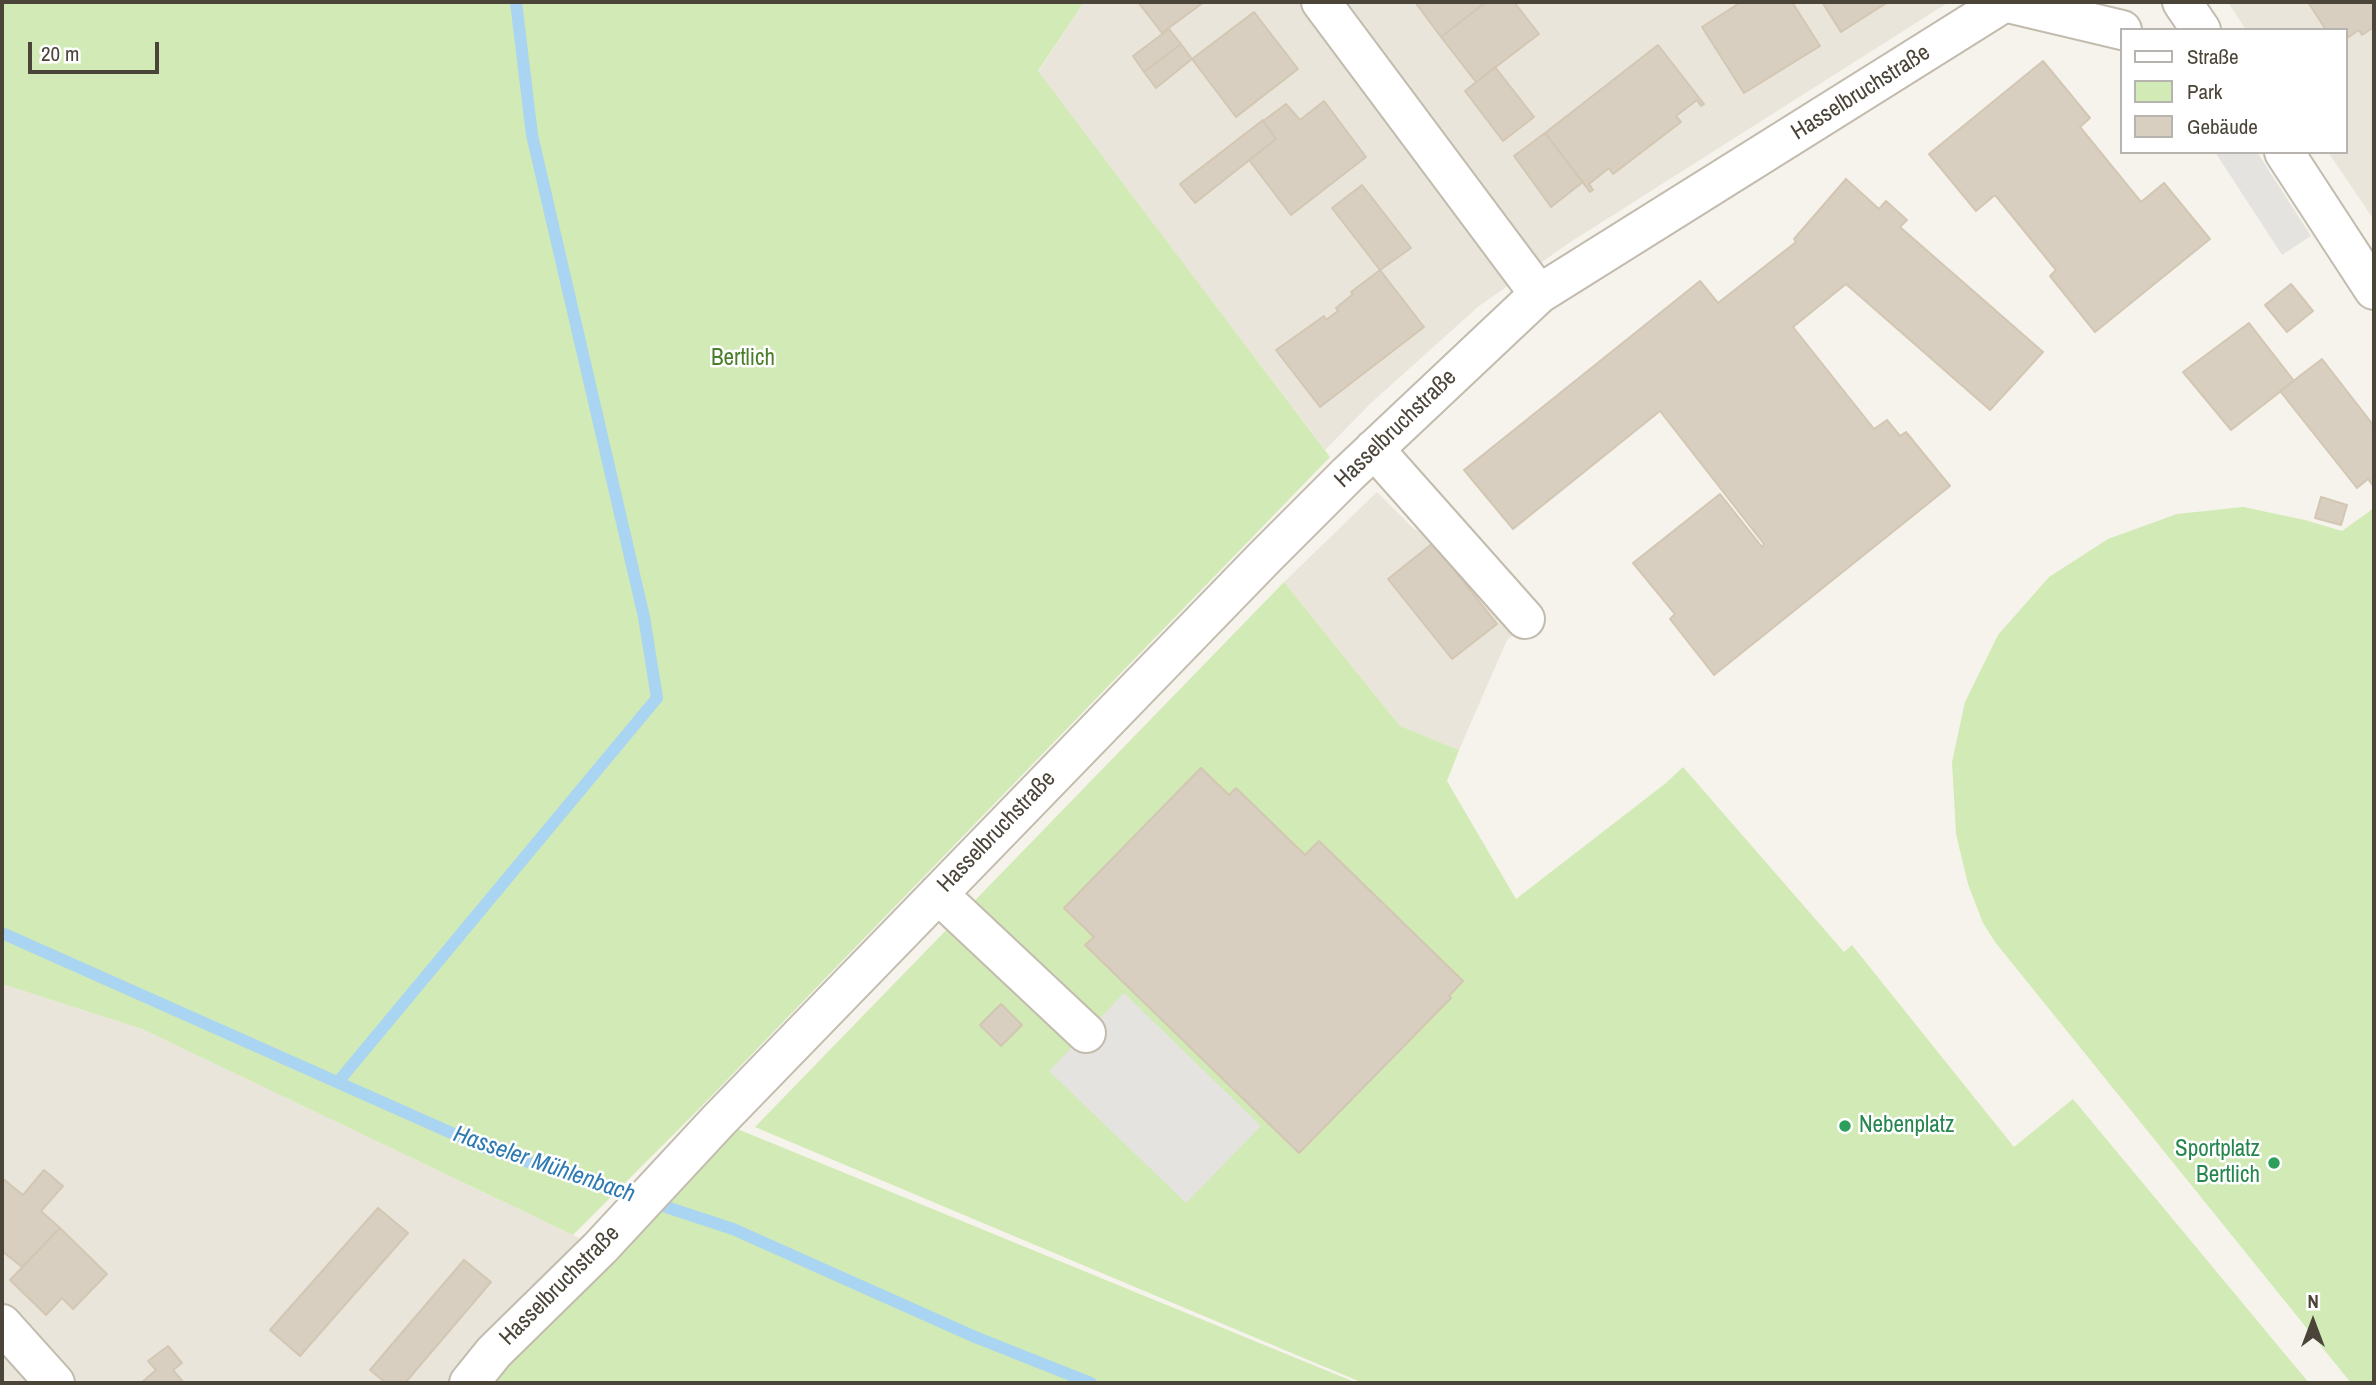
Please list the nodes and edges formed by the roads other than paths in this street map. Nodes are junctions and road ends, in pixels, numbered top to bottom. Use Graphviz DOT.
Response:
graph roads {
  1 [pos="1321,2"];
  2 [pos="2005,2"];
  3 [pos="2182,2"];
  4 [pos="2200,28"];
  5 [pos="2120,30"];
  6 [pos="2285,154"];
  7 [pos="2369,270"];
  8 [pos="1539,294"];
  9 [pos="1374,449"];
  10 [pos="1525,619"];
  11 [pos="938,894"];
  12 [pos="1086,1033"];
  13 [pos="2,1325"];
  14 [pos="55,1383"];
  15 [pos="469,1383"];
  1 -- 8 [label="street"];
  2 -- 5 [label="street, Hasselbruchstraße"];
  2 -- 8 [label="street, Hasselbruchstraße"];
  3 -- 4 [label="street"];
  6 -- 7 [label="street"];
  8 -- 9 [label="street, Hasselbruchstraße"];
  9 -- 10 [label="street"];
  9 -- 11 [label="street, Hasselbruchstraße"];
  11 -- 12 [label="street"];
  11 -- 15 [label="street, Hasselbruchstraße"];
  13 -- 14 [label="street"];
}
